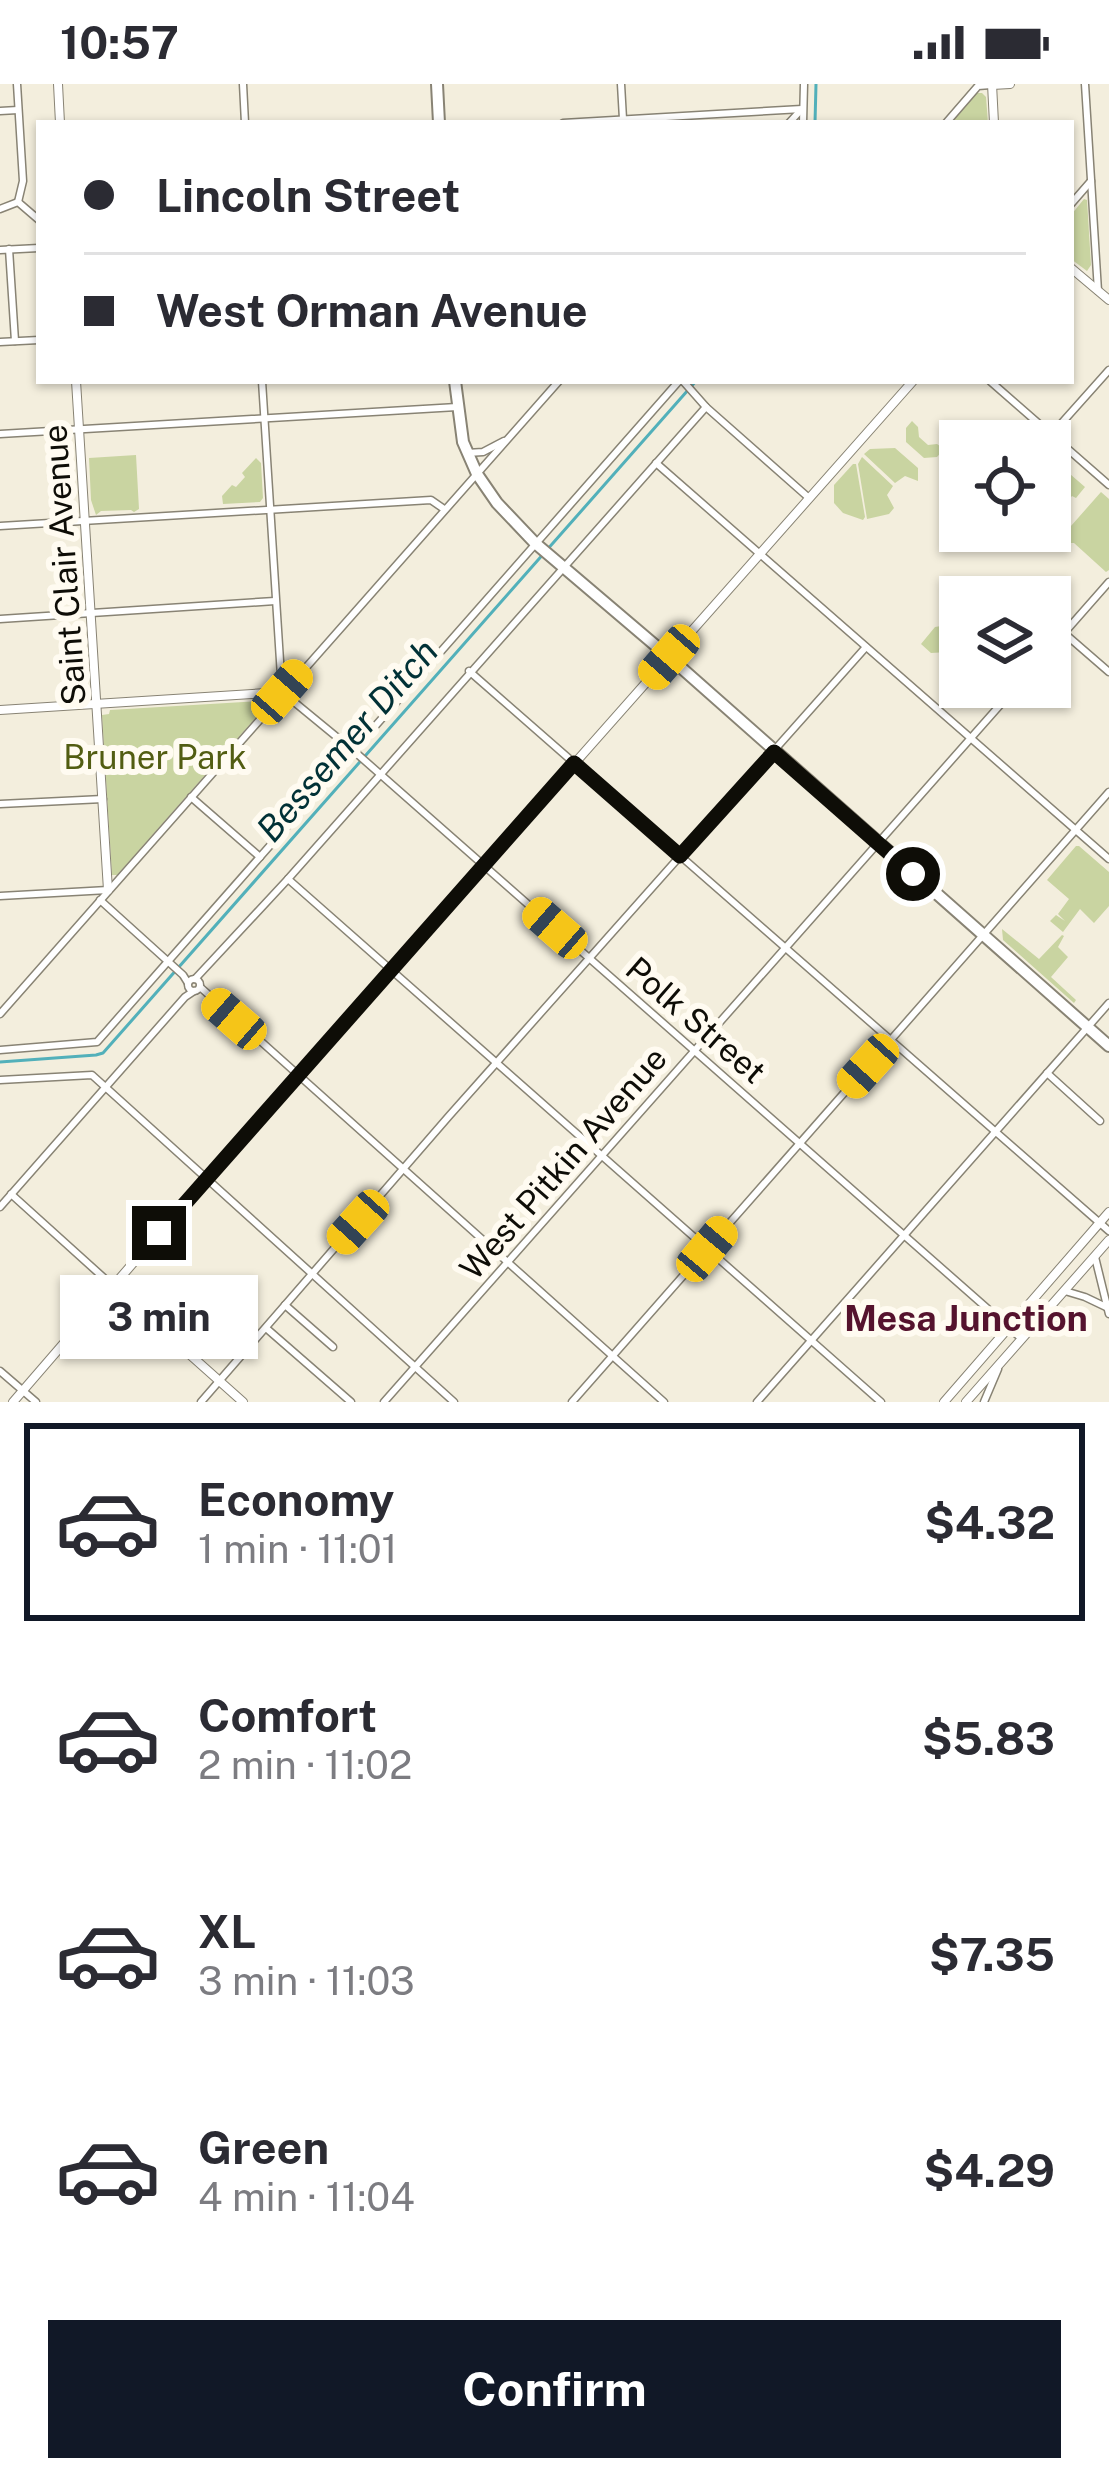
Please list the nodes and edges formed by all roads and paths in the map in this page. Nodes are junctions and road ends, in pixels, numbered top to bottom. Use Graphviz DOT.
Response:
graph roads {
  1 [pos="17,84"];
  2 [pos="58,84"];
  3 [pos="243,84"];
  4 [pos="437,84"];
  5 [pos="621,84"];
  6 [pos="804,84"];
  7 [pos="992,84"];
  8 [pos="1010,84"];
  9 [pos="1085,84"];
  10 [pos="802,109"];
  11 [pos="18,110"];
  12 [pos="0,111"];
  13 [pos="60,120"];
  14 [pos="245,120"];
  15 [pos="439,120"];
  16 [pos="624,120"];
  17 [pos="639,120"];
  18 [pos="792,120"];
  19 [pos="802,120"];
  20 [pos="949,120"];
  21 [pos="994,120"];
  22 [pos="1091,181"];
  23 [pos="1074,201"];
  24 [pos="18,202"];
  25 [pos="0,209"];
  26 [pos="36,217"];
  27 [pos="36,248"];
  28 [pos="5,250"];
  29 [pos="1074,271"];
  30 [pos="1098,291"];
  31 [pos="1109,300"];
  32 [pos="36,340"];
  33 [pos="15,341"];
  34 [pos="0,342"];
  35 [pos="1109,370"];
  36 [pos="76,384"];
  37 [pos="262,384"];
  38 [pos="455,384"];
  39 [pos="556,384"];
  40 [pos="680,384"];
  41 [pos="684,384"];
  42 [pos="910,384"];
  43 [pos="993,384"];
  44 [pos="457,407"];
  45 [pos="706,407"];
  46 [pos="264,418"];
  47 [pos="1034,420"];
  48 [pos="1064,420"];
  49 [pos="79,429"];
  50 [pos="0,434"];
  51 [pos="507,439"];
  52 [pos="1071,452"];
  53 [pos="467,454"];
  54 [pos="655,462"];
  55 [pos="477,474"];
  56 [pos="1109,485"];
  57 [pos="809,498"];
  58 [pos="444,509"];
  59 [pos="269,510"];
  60 [pos="86,521"];
  61 [pos="0,526"];
  62 [pos="538,545"];
  63 [pos="760,554"];
  64 [pos="560,564"];
  65 [pos="1109,582"];
  66 [pos="275,601"];
  67 [pos="91,613"];
  68 [pos="0,619"];
  69 [pos="1071,625"];
  70 [pos="1071,639"];
  71 [pos="866,647"];
  72 [pos="669,657"];
  73 [pos="470,671"];
  74 [pos="1109,672"];
  75 [pos="282,692"];
  76 [pos="97,705"];
  77 [pos="997,708"];
  78 [pos="0,710"];
  79 [pos="970,738"];
  80 [pos="355,752"];
  81 [pos="774,752"];
  82 [pos="574,763"];
  83 [pos="380,774"];
  84 [pos="1109,792"];
  85 [pos="191,797"];
  86 [pos="103,799"];
  87 [pos="0,804"];
  88 [pos="1075,830"];
  89 [pos="878,843"];
  90 [pos="680,856"];
  91 [pos="260,857"];
  92 [pos="1109,860"];
  93 [pos="484,866"];
  94 [pos="288,879"];
  95 [pos="108,890"];
  96 [pos="0,896"];
  97 [pos="100,900"];
  98 [pos="983,934"];
  99 [pos="785,948"];
  100 [pos="590,960"];
  101 [pos="171,965"];
  102 [pos="392,970"];
  103 [pos="193,984"];
  104 [pos="1109,1003"];
  105 [pos="0,1014"];
  106 [pos="1088,1027"];
  107 [pos="891,1040"];
  108 [pos="1109,1046"];
  109 [pos="0,1050"];
  110 [pos="694,1051"];
  111 [pos="498,1064"];
  112 [pos="1047,1073"];
  113 [pos="299,1075"];
  114 [pos="0,1080"];
  115 [pos="106,1088"];
  116 [pos="1100,1121"];
  117 [pos="996,1132"];
  118 [pos="799,1144"];
  119 [pos="602,1156"];
  120 [pos="404,1169"];
  121 [pos="207,1179"];
  122 [pos="11,1194"];
  123 [pos="0,1207"];
  124 [pos="1109,1213"];
  125 [pos="1100,1223"];
  126 [pos="1109,1235"];
  127 [pos="904,1236"];
  128 [pos="707,1249"];
  129 [pos="1095,1257"];
  130 [pos="508,1262"];
  131 [pos="312,1274"];
  132 [pos="115,1287"];
  133 [pos="1065,1292"];
  134 [pos="285,1305"];
  135 [pos="1107,1311"];
  136 [pos="266,1328"];
  137 [pos="1008,1328"];
  138 [pos="1022,1339"];
  139 [pos="811,1341"];
  140 [pos="333,1347"];
  141 [pos="612,1356"];
  142 [pos="1002,1360"];
  143 [pos="415,1367"];
  144 [pos="0,1371"];
  145 [pos="220,1381"];
  146 [pos="23,1391"];
  147 [pos="14,1402"];
  148 [pos="36,1402"];
  149 [pos="201,1402"];
  150 [pos="243,1402"];
  151 [pos="351,1402"];
  152 [pos="384,1402"];
  153 [pos="454,1402"];
  154 [pos="572,1402"];
  155 [pos="664,1402"];
  156 [pos="757,1402"];
  157 [pos="880,1402"];
  158 [pos="944,1402"];
  159 [pos="966,1402"];
  160 [pos="984,1402"];
  1 -- 11 [label="street"];
  2 -- 13 [label="street"];
  3 -- 14 [label="street"];
  4 -- 15 [label="main road"];
  5 -- 16 [label="street"];
  6 -- 10 [label="street"];
  7 -- 8 [label="street"];
  7 -- 20 [label="street"];
  7 -- 21 [label="street"];
  9 -- 22 [label="street"];
  10 -- 17 [label="street"];
  10 -- 18 [label="street"];
  10 -- 19 [label="street"];
  11 -- 12 [label="street"];
  11 -- 24 [label="street"];
  22 -- 23 [label="street"];
  22 -- 30 [label="street"];
  24 -- 25 [label="street"];
  24 -- 26 [label="street"];
  27 -- 28 [label="street"];
  28 -- 33 [label="street"];
  29 -- 30 [label="street"];
  30 -- 31 [label="street"];
  32 -- 33 [label="street"];
  33 -- 34 [label="street"];
  35 -- 48 [label="street"];
  36 -- 49 [label="street, Saint Clair Avenue"];
  37 -- 46 [label="street"];
  38 -- 44 [label="main road"];
  39 -- 51 [label="street"];
  40 -- 62 [label="street"];
  41 -- 45 [label="street"];
  42 -- 57 [label="street"];
  43 -- 47 [label="street"];
  44 -- 46 [label="street"];
  44 -- 53 [label="main road"];
  45 -- 54 [label="street"];
  45 -- 57 [label="street"];
  46 -- 49 [label="street"];
  46 -- 59 [label="street"];
  49 -- 50 [label="street"];
  49 -- 60 [label="street, Saint Clair Avenue"];
  51 -- 53 [label="street"];
  51 -- 55 [label="street"];
  52 -- 56 [label="street"];
  53 -- 55 [label="main road"];
  54 -- 63 [label="street"];
  54 -- 64 [label="street"];
  55 -- 58 [label="street"];
  55 -- 62 [label="main road"];
  57 -- 63 [label="street"];
  58 -- 59 [label="street"];
  58 -- 75 [label="street"];
  59 -- 60 [label="street"];
  59 -- 66 [label="street"];
  60 -- 61 [label="street"];
  60 -- 67 [label="street, Saint Clair Avenue"];
  62 -- 64 [label="main road"];
  62 -- 80 [label="street"];
  63 -- 71 [label="street"];
  63 -- 72 [label="street"];
  64 -- 72 [label="main road"];
  64 -- 73 [label="street"];
  65 -- 69 [label="street"];
  66 -- 67 [label="street"];
  66 -- 75 [label="street"];
  67 -- 68 [label="street"];
  67 -- 76 [label="street, Saint Clair Avenue"];
  70 -- 74 [label="street"];
  71 -- 79 [label="street"];
  71 -- 81 [label="street"];
  72 -- 81 [label="main road"];
  72 -- 82 [label="street"];
  73 -- 82 [label="street"];
  73 -- 83 [label="street"];
  75 -- 76 [label="street"];
  75 -- 80 [label="street, Polk Street"];
  75 -- 85 [label="street"];
  76 -- 78 [label="street"];
  76 -- 86 [label="street, Saint Clair Avenue"];
  77 -- 79 [label="street, West Pitkin Avenue"];
  79 -- 88 [label="street"];
  79 -- 89 [label="street, West Pitkin Avenue"];
  80 -- 83 [label="street, Polk Street"];
  80 -- 91 [label="street"];
  81 -- 89 [label="main road"];
  81 -- 90 [label="street"];
  82 -- 90 [label="street"];
  82 -- 93 [label="street"];
  83 -- 93 [label="street, Polk Street"];
  83 -- 94 [label="street"];
  84 -- 88 [label="street"];
  85 -- 91 [label="street"];
  85 -- 95 [label="street"];
  86 -- 87 [label="street"];
  86 -- 95 [label="street, Saint Clair Avenue"];
  88 -- 92 [label="street"];
  88 -- 98 [label="street"];
  89 -- 98 [label="main road"];
  89 -- 99 [label="street, West Pitkin Avenue"];
  90 -- 99 [label="street"];
  90 -- 100 [label="street"];
  91 -- 101 [label="street"];
  93 -- 100 [label="street, Polk Street"];
  93 -- 102 [label="street"];
  94 -- 102 [label="street"];
  94 -- 103 [label="street"];
  95 -- 96 [label="street"];
  95 -- 97 [label="street"];
  97 -- 101 [label="street"];
  97 -- 105 [label="street"];
  98 -- 106 [label="main road"];
  98 -- 107 [label="street"];
  99 -- 107 [label="street"];
  99 -- 110 [label="street, West Pitkin Avenue"];
  100 -- 110 [label="street, Polk Street"];
  100 -- 111 [label="street"];
  101 -- 103 [label="street"];
  101 -- 109 [label="street"];
  102 -- 111 [label="street"];
  102 -- 113 [label="street"];
  103 -- 113 [label="street"];
  103 -- 115 [label="street"];
  104 -- 106 [label="street"];
  106 -- 108 [label="main road"];
  106 -- 112 [label="street"];
  107 -- 117 [label="street"];
  107 -- 118 [label="street"];
  110 -- 118 [label="street, Polk Street"];
  110 -- 119 [label="street, West Pitkin Avenue"];
  111 -- 119 [label="street"];
  111 -- 120 [label="street"];
  112 -- 116 [label="street"];
  112 -- 117 [label="street"];
  113 -- 120 [label="street"];
  113 -- 121 [label="street"];
  114 -- 115 [label="street"];
  115 -- 121 [label="street"];
  115 -- 122 [label="street"];
  117 -- 125 [label="street"];
  117 -- 127 [label="street"];
  118 -- 127 [label="street, Polk Street"];
  118 -- 128 [label="street"];
  119 -- 128 [label="street"];
  119 -- 130 [label="street, West Pitkin Avenue"];
  120 -- 130 [label="street"];
  120 -- 131 [label="street"];
  121 -- 131 [label="street"];
  121 -- 132 [label="street"];
  122 -- 123 [label="street"];
  122 -- 132 [label="street"];
  124 -- 125 [label="street"];
  125 -- 126 [label="street"];
  125 -- 137 [label="street"];
  126 -- 129 [label="street"];
  127 -- 137 [label="street, Polk Street"];
  127 -- 139 [label="street"];
  128 -- 139 [label="street"];
  128 -- 141 [label="street"];
  129 -- 133 [label="street"];
  129 -- 135 [label="street"];
  130 -- 141 [label="street"];
  130 -- 143 [label="street, West Pitkin Avenue"];
  131 -- 134 [label="street"];
  131 -- 143 [label="street"];
  132 -- 145 [label="street"];
  132 -- 146 [label="street"];
  133 -- 135 [label="street"];
  133 -- 138 [label="street"];
  134 -- 136 [label="street"];
  134 -- 140 [label="street"];
  136 -- 145 [label="street"];
  136 -- 151 [label="street"];
  137 -- 138 [label="street, Polk Street"];
  137 -- 158 [label="street"];
  138 -- 142 [label="street"];
  139 -- 156 [label="street"];
  139 -- 157 [label="street"];
  141 -- 154 [label="street"];
  141 -- 155 [label="street"];
  142 -- 159 [label="street"];
  142 -- 160 [label="street"];
  143 -- 152 [label="street, West Pitkin Avenue"];
  143 -- 153 [label="street"];
  144 -- 146 [label="street"];
  145 -- 149 [label="street"];
  145 -- 150 [label="street"];
  146 -- 147 [label="street"];
  146 -- 148 [label="street"];
}
